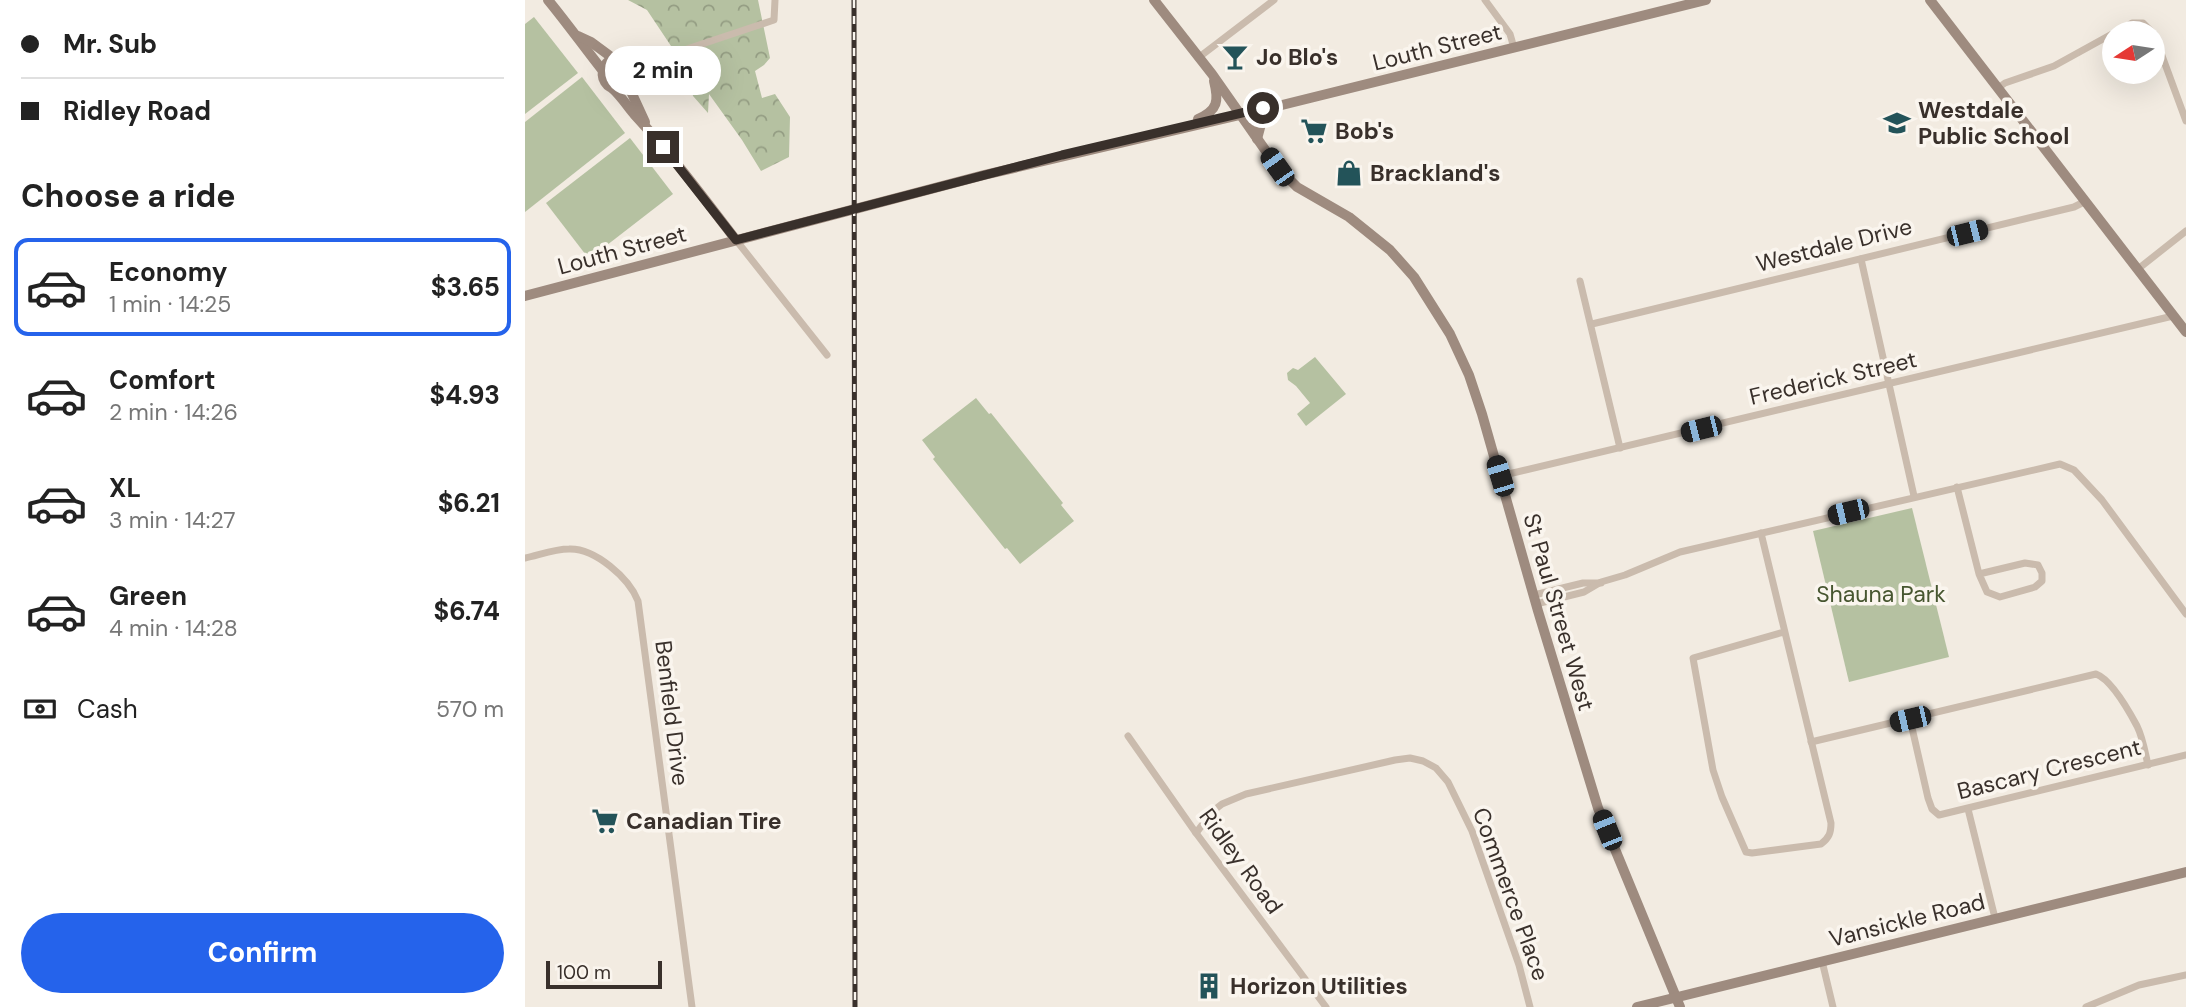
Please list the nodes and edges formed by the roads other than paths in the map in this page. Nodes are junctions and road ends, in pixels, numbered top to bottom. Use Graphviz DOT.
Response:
graph roads {
  1 [pos="548,0"];
  2 [pos="775,0"];
  3 [pos="1154,0"];
  4 [pos="1274,0"];
  5 [pos="1485,0"];
  6 [pos="1706,0"];
  7 [pos="1930,0"];
  8 [pos="578,36"];
  9 [pos="1514,48"];
  10 [pos="666,56"];
  11 [pos="1198,58"];
  12 [pos="614,59"];
  13 [pos="629,63"];
  14 [pos="603,71"];
  15 [pos="1212,74"];
  16 [pos="631,81"];
  17 [pos="1998,88"];
  18 [pos="614,89"];
  19 [pos="1278,106"];
  20 [pos="1239,114"];
  21 [pos="2186,121"];
  22 [pos="647,126"];
  23 [pos="1179,128"];
  24 [pos="1257,139"];
  25 [pos="2084,202"];
  26 [pos="2186,231"];
  27 [pos="736,240"];
  28 [pos="1861,259"];
  29 [pos="2137,269"];
  30 [pos="1580,281"];
  31 [pos="525,296"];
  32 [pos="2173,316"];
  33 [pos="1592,324"];
  34 [pos="2186,332"];
  35 [pos="827,355"];
  36 [pos="1890,384"];
  37 [pos="1620,448"];
  38 [pos="1500,476"];
  39 [pos="1957,487"];
  40 [pos="1915,496"];
  41 [pos="1761,533"];
  42 [pos="525,558"];
  43 [pos="1979,573"];
  44 [pos="1535,600"];
  45 [pos="2186,614"];
  46 [pos="1784,632"];
  47 [pos="1910,719"];
  48 [pos="1128,736"];
  49 [pos="1811,742"];
  50 [pos="2186,755"];
  51 [pos="2148,765"];
  52 [pos="1968,809"];
  53 [pos="1196,833"];
  54 [pos="2186,872"];
  55 [pos="1995,918"];
  56 [pos="1822,961"];
  57 [pos="2186,975"];
  58 [pos="1678,1002"];
  59 [pos="692,1007"];
  60 [pos="1326,1007"];
  61 [pos="1530,1007"];
  62 [pos="1637,1007"];
  63 [pos="1833,1007"];
  64 [pos="2086,1007"];
  1 -- 8 [label="main road"];
  2 -- 10 [label="street"];
  3 -- 11 [label="main road, St Paul Street West"];
  4 -- 11 [label="street"];
  5 -- 9 [label="street"];
  6 -- 9 [label="main road, Louth Street"];
  7 -- 17 [label="main road"];
  8 -- 12 [label="main road"];
  8 -- 14 [label="main road"];
  9 -- 19 [label="main road, Louth Street"];
  10 -- 13 [label="street"];
  10 -- 16 [label="street"];
  11 -- 15 [label="main road, St Paul Street West"];
  12 -- 13 [label="main road"];
  12 -- 14 [label="main road"];
  13 -- 16 [label="main road"];
  14 -- 18 [label="main road"];
  15 -- 20 [label="main road, St Paul Street West"];
  15 -- 23 [label="main road"];
  16 -- 18 [label="main road"];
  16 -- 22 [label="main road"];
  17 -- 21 [label="street"];
  17 -- 25 [label="main road"];
  18 -- 22 [label="main road"];
  19 -- 20 [label="main road, Louth Street"];
  19 -- 24 [label="main road"];
  20 -- 23 [label="main road, Louth Street"];
  20 -- 24 [label="main road, St Paul Street West"];
  22 -- 27 [label="main road"];
  23 -- 27 [label="main road, Louth Street"];
  24 -- 38 [label="main road, St Paul Street West"];
  25 -- 28 [label="street, Westdale Drive"];
  25 -- 29 [label="main road"];
  26 -- 29 [label="street"];
  27 -- 31 [label="main road, Louth Street"];
  27 -- 35 [label="street"];
  28 -- 33 [label="street, Westdale Drive"];
  28 -- 36 [label="street"];
  29 -- 32 [label="main road"];
  30 -- 33 [label="street"];
  32 -- 34 [label="main road"];
  32 -- 36 [label="street, Frederick Street"];
  33 -- 37 [label="street"];
  36 -- 37 [label="street, Frederick Street"];
  36 -- 40 [label="street"];
  37 -- 38 [label="street, Frederick Street"];
  38 -- 44 [label="main road, St Paul Street West"];
  39 -- 40 [label="street"];
  39 -- 43 [label="street"];
  39 -- 45 [label="street"];
  40 -- 41 [label="street"];
  41 -- 44 [label="street"];
  41 -- 46 [label="street"];
  42 -- 59 [label="street, Benfield Drive"];
  43 -- 43 [label="street"];
  44 -- 58 [label="main road, St Paul Street West"];
  46 -- 49 [label="street"];
  46 -- 49 [label="street"];
  47 -- 49 [label="street"];
  47 -- 51 [label="street"];
  47 -- 52 [label="street, Bascary Crescent"];
  48 -- 53 [label="street, Ridley Road"];
  50 -- 51 [label="street, Bascary Crescent"];
  51 -- 52 [label="street, Bascary Crescent"];
  52 -- 55 [label="street"];
  53 -- 60 [label="street, Ridley Road"];
  53 -- 61 [label="street, Commerce Place"];
  54 -- 55 [label="main road, Vansickle Road"];
  55 -- 56 [label="main road, Vansickle Road"];
  56 -- 58 [label="main road, Vansickle Road"];
  56 -- 63 [label="street"];
  57 -- 64 [label="street"];
  58 -- 62 [label="main road, Vansickle Road"];
}
